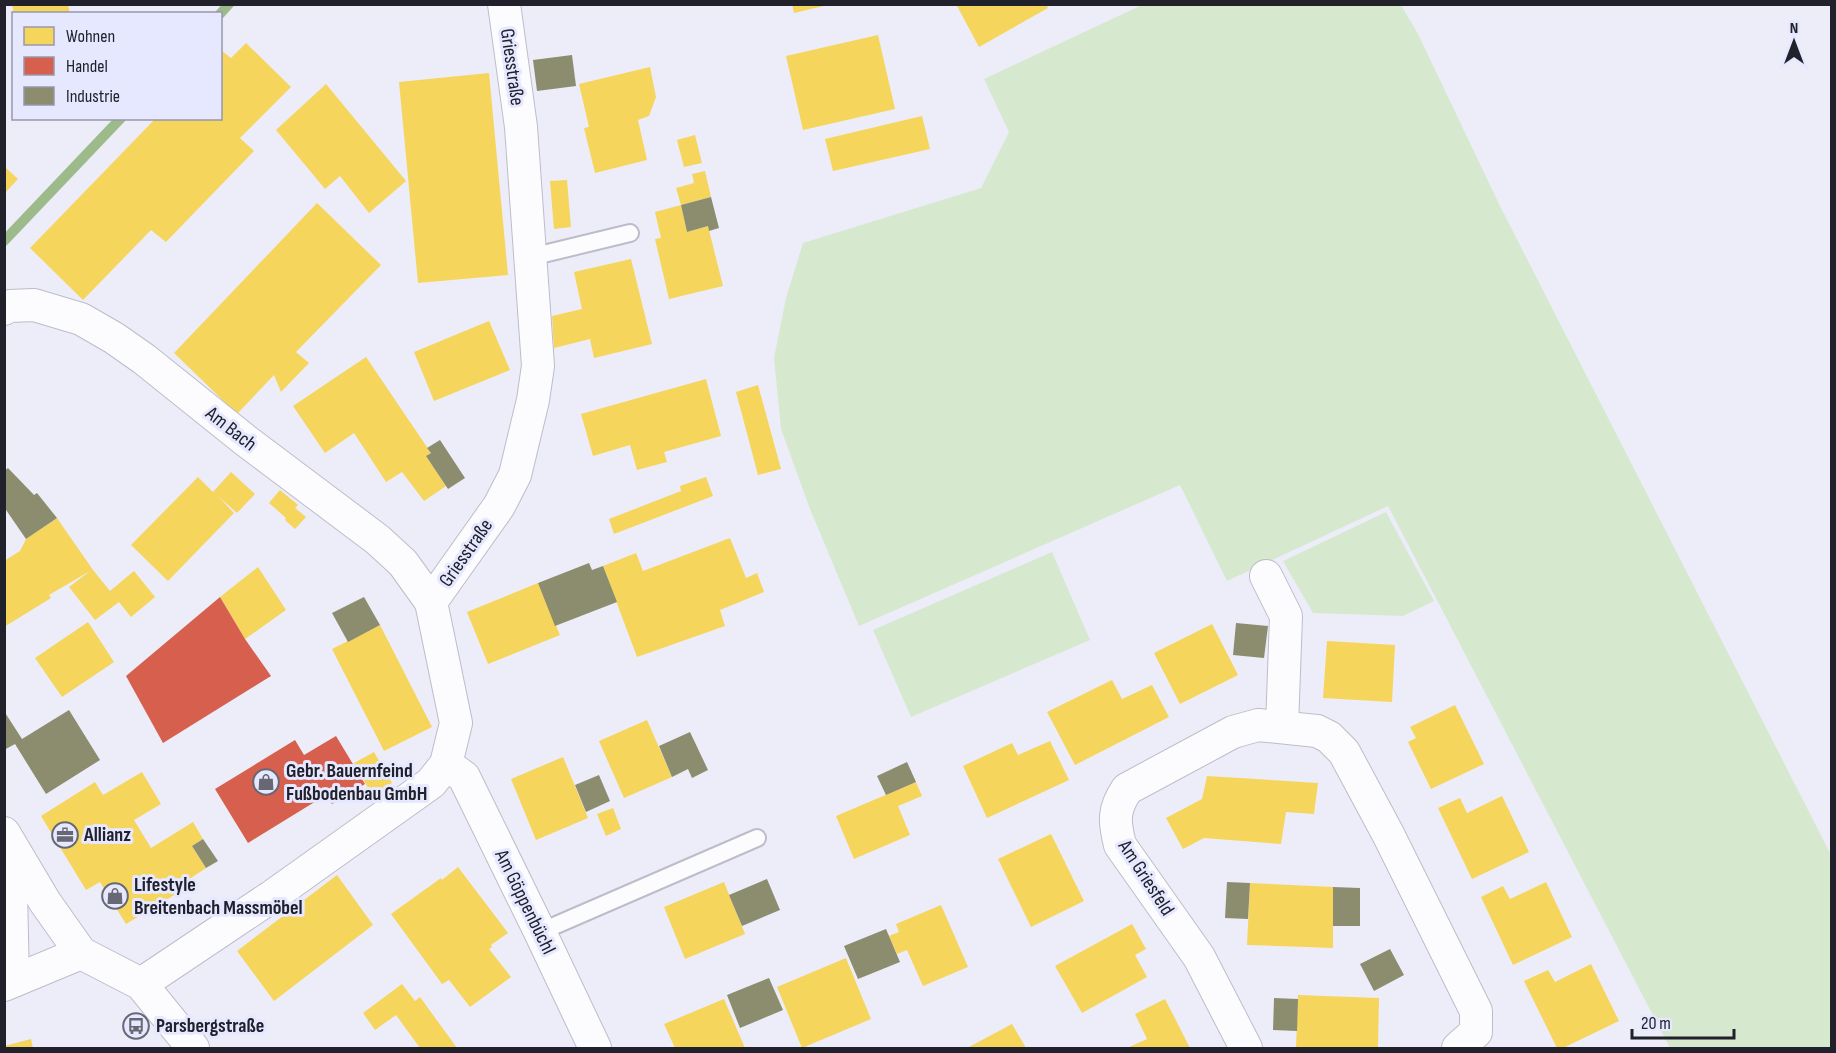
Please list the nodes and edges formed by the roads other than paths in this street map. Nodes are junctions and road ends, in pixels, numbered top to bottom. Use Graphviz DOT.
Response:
graph roads {
  1 [pos="504,4"];
  2 [pos="630,233"];
  3 [pos="531,257"];
  4 [pos="4,309"];
  5 [pos="1266,576"];
  6 [pos="431,602"];
  7 [pos="1282,727"];
  8 [pos="446,764"];
  9 [pos="7,837"];
  10 [pos="757,838"];
  11 [pos="540,932"];
  12 [pos="81,953"];
  13 [pos="9,983"];
  14 [pos="141,984"];
  15 [pos="194,1048"];
  16 [pos="595,1048"];
  17 [pos="1246,1048"];
  18 [pos="1458,1048"];
  1 -- 3 [label="street, Griesstraße"];
  2 -- 3 [label="lane"];
  3 -- 6 [label="street, Griesstraße"];
  4 -- 6 [label="street, Am Bach"];
  5 -- 7 [label="street"];
  6 -- 8 [label="street, Griesstraße"];
  7 -- 17 [label="street, Am Griesfeld"];
  7 -- 18 [label="street, Am Griesfeld"];
  8 -- 11 [label="street, Am Göppenbüchl"];
  8 -- 14 [label="street, Griesstraße"];
  9 -- 12 [label="street"];
  9 -- 13 [label="street"];
  10 -- 11 [label="lane"];
  11 -- 16 [label="street, Am Göppenbüchl"];
  12 -- 13 [label="street"];
  12 -- 14 [label="street"];
  14 -- 15 [label="street"];
}
